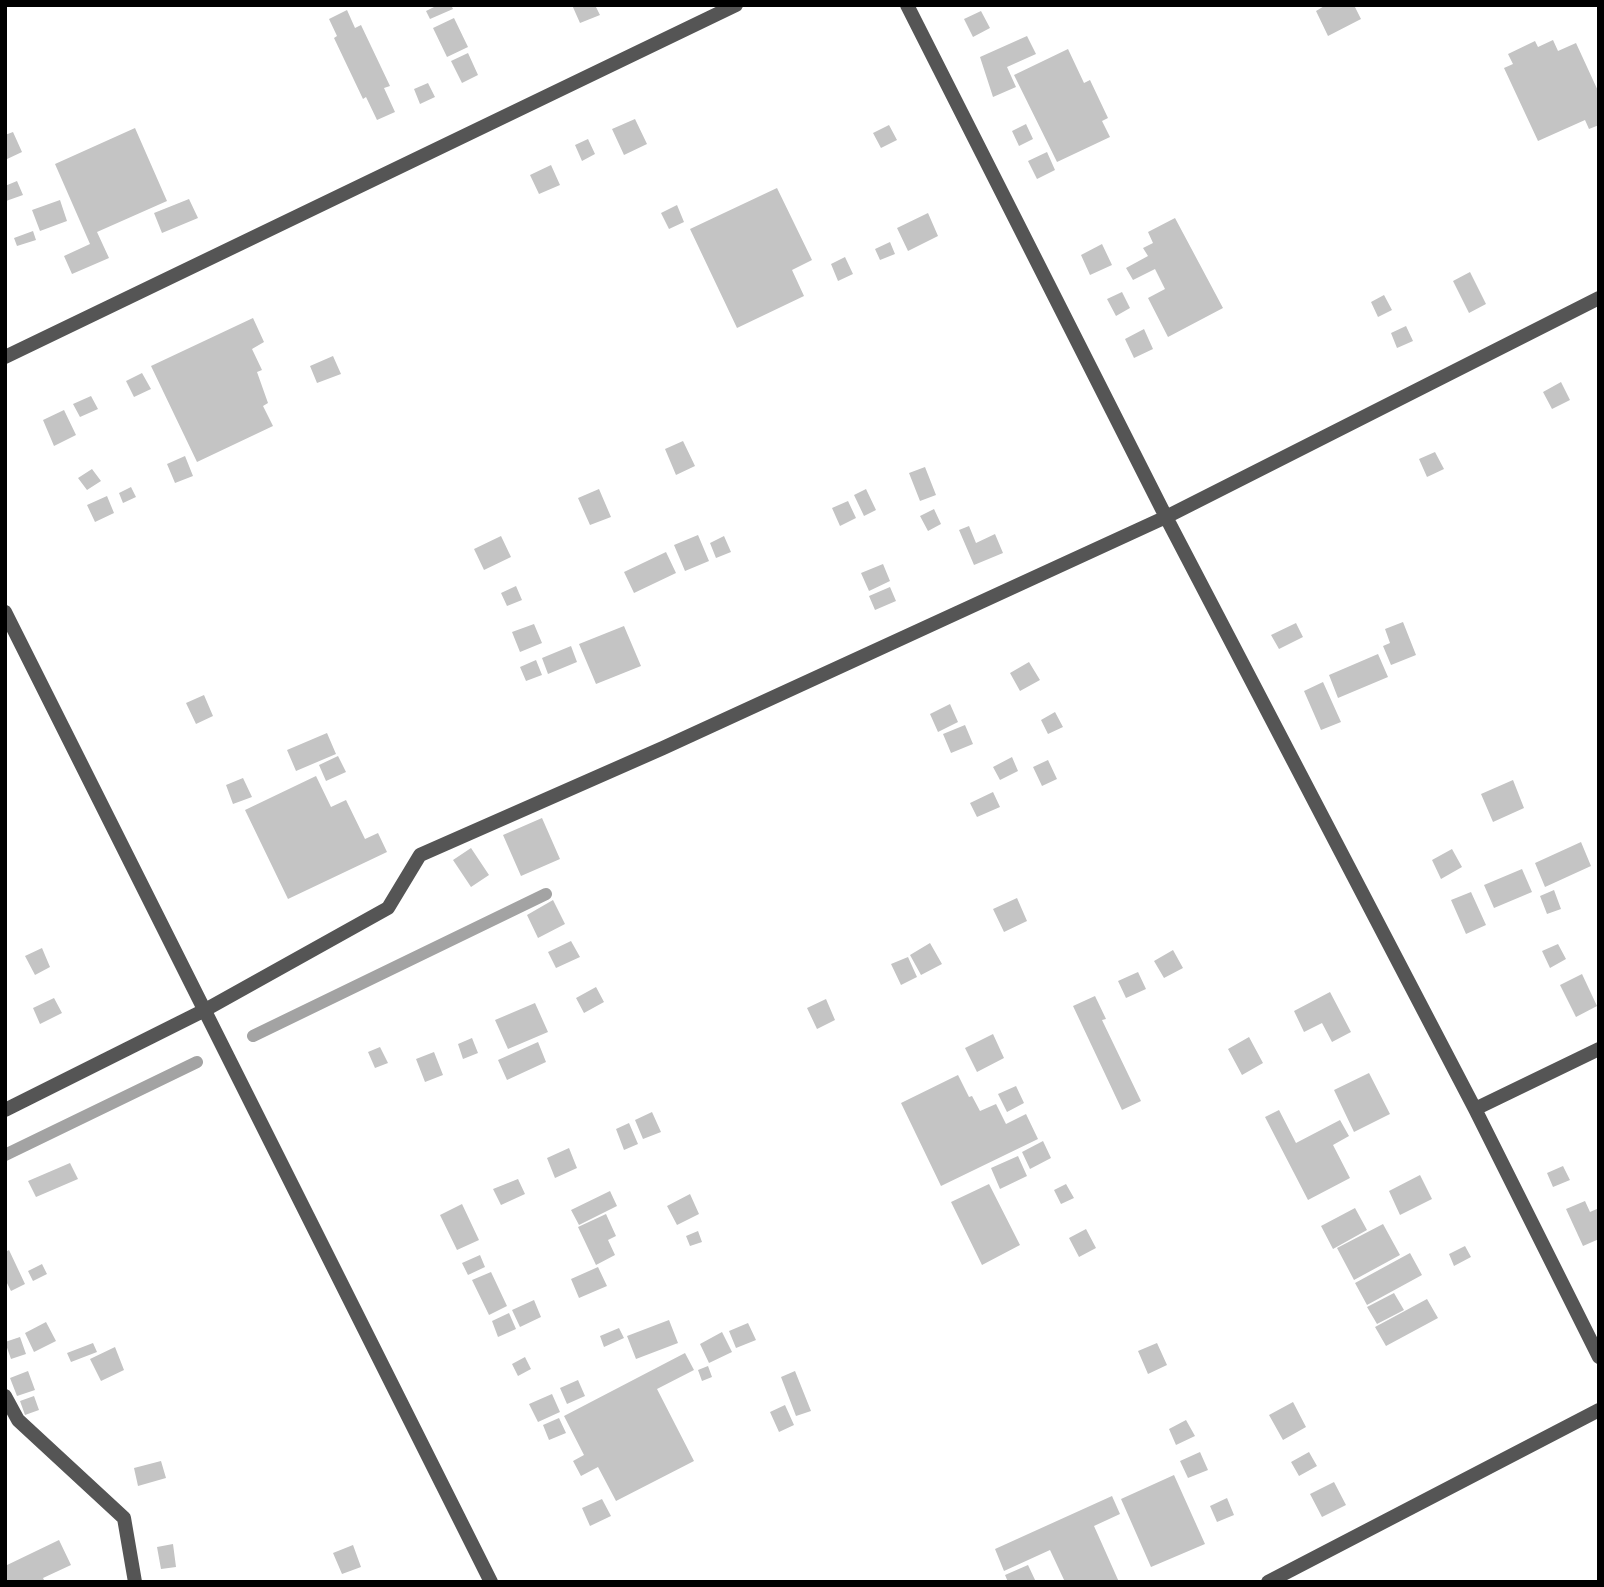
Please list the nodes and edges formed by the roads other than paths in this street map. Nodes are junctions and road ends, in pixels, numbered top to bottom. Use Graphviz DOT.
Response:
graph roads {
  1 [pos="736,5"];
  2 [pos="907,5"];
  3 [pos="1599,298"];
  4 [pos="5,358"];
  5 [pos="1166,517"];
  6 [pos="5,612"];
  7 [pos="205,1010"];
  8 [pos="1599,1049"];
  9 [pos="1475,1109"];
  10 [pos="5,1110"];
  11 [pos="1599,1357"];
  12 [pos="5,1396"];
  13 [pos="1599,1410"];
  14 [pos="135,1582"];
  15 [pos="491,1582"];
  16 [pos="1268,1582"];
  1 -- 4 [label="street"];
  2 -- 5 [label="street"];
  3 -- 5 [label="street"];
  5 -- 7 [label="street"];
  5 -- 9 [label="street"];
  6 -- 7 [label="street"];
  7 -- 10 [label="street"];
  7 -- 15 [label="street"];
  8 -- 9 [label="street"];
  9 -- 11 [label="street"];
  12 -- 14 [label="street"];
  13 -- 16 [label="street"];
}
